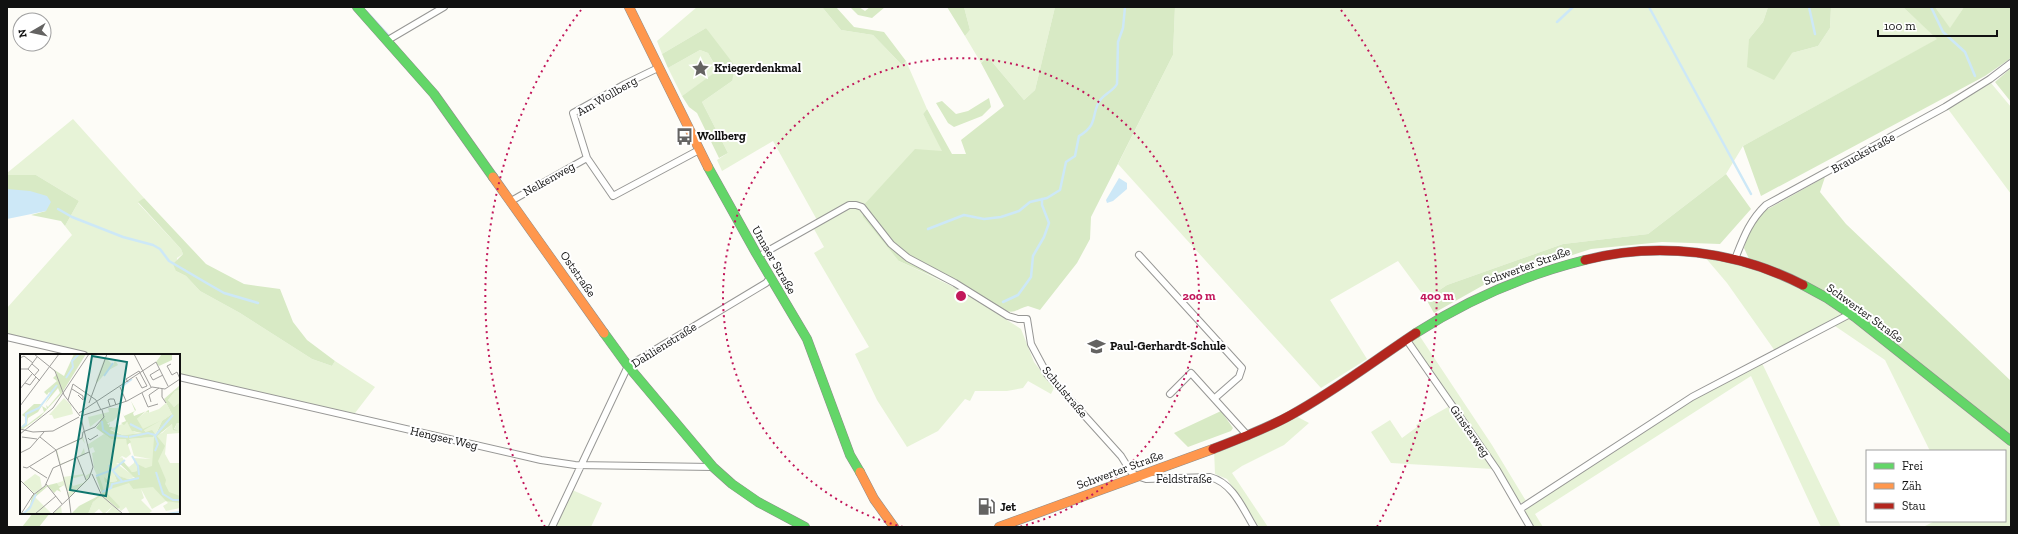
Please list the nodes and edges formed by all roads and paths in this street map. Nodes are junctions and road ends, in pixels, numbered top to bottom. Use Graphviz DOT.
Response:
graph roads {
  1 [pos="357,7"];
  2 [pos="444,7"];
  3 [pos="629,7"];
  4 [pos="388,40"];
  5 [pos="2011,63"];
  6 [pos="658,68"];
  7 [pos="699,150"];
  8 [pos="587,158"];
  9 [pos="511,201"];
  10 [pos="764,253"];
  11 [pos="1139,256"];
  12 [pos="1735,259"];
  13 [pos="770,278"];
  14 [pos="1850,314"];
  15 [pos="7,337"];
  16 [pos="1406,339"];
  17 [pos="80,354"];
  18 [pos="628,366"];
  19 [pos="180,377"];
  20 [pos="1170,394"];
  21 [pos="1215,398"];
  22 [pos="1248,436"];
  23 [pos="2011,441"];
  24 [pos="582,465"];
  25 [pos="713,467"];
  26 [pos="1136,476"];
  27 [pos="1520,509"];
  28 [pos="552,527"];
  29 [pos="805,527"];
  30 [pos="894,527"];
  31 [pos="999,527"];
  32 [pos="1254,527"];
  33 [pos="1530,527"];
  1 -- 4 [label="main road, Oststraße"];
  2 -- 4 [label="street"];
  3 -- 6 [label="main road, Unnaer Straße"];
  4 -- 9 [label="main road, Oststraße"];
  5 -- 12 [label="street, Brauckstraße"];
  6 -- 7 [label="main road, Unnaer Straße"];
  6 -- 8 [label="street, Am Wollberg"];
  7 -- 8 [label="street, Am Wollberg"];
  7 -- 13 [label="main road, Unnaer Straße"];
  8 -- 9 [label="street, Nelkenweg"];
  9 -- 18 [label="main road, Oststraße"];
  10 -- 26 [label="street, Schulstraße"];
  11 -- 21 [label="street"];
  12 -- 14 [label="main road, Schwerter Straße"];
  12 -- 16 [label="main road, Schwerter Straße"];
  13 -- 18 [label="street, Dahlienstraße"];
  13 -- 30 [label="main road, Unnaer Straße"];
  14 -- 23 [label="main road, Schwerter Straße"];
  14 -- 27 [label="street"];
  15 -- 17 [label="street"];
  16 -- 22 [label="main road, Schwerter Straße"];
  16 -- 27 [label="street, Ginsterweg"];
  18 -- 24 [label="street, Dahlienstraße"];
  18 -- 25 [label="main road, Oststraße"];
  19 -- 24 [label="street, Hengser Weg"];
  20 -- 21 [label="street"];
  21 -- 22 [label="street"];
  22 -- 26 [label="main road, Schwerter Straße"];
  24 -- 25 [label="street, Hengser Weg"];
  24 -- 28 [label="street, Dahlienstraße"];
  25 -- 29 [label="main road, Oststraße"];
  26 -- 31 [label="main road, Schwerter Straße"];
  26 -- 32 [label="street, Feldstraße"];
  27 -- 33 [label="street, Ginsterweg"];
}
